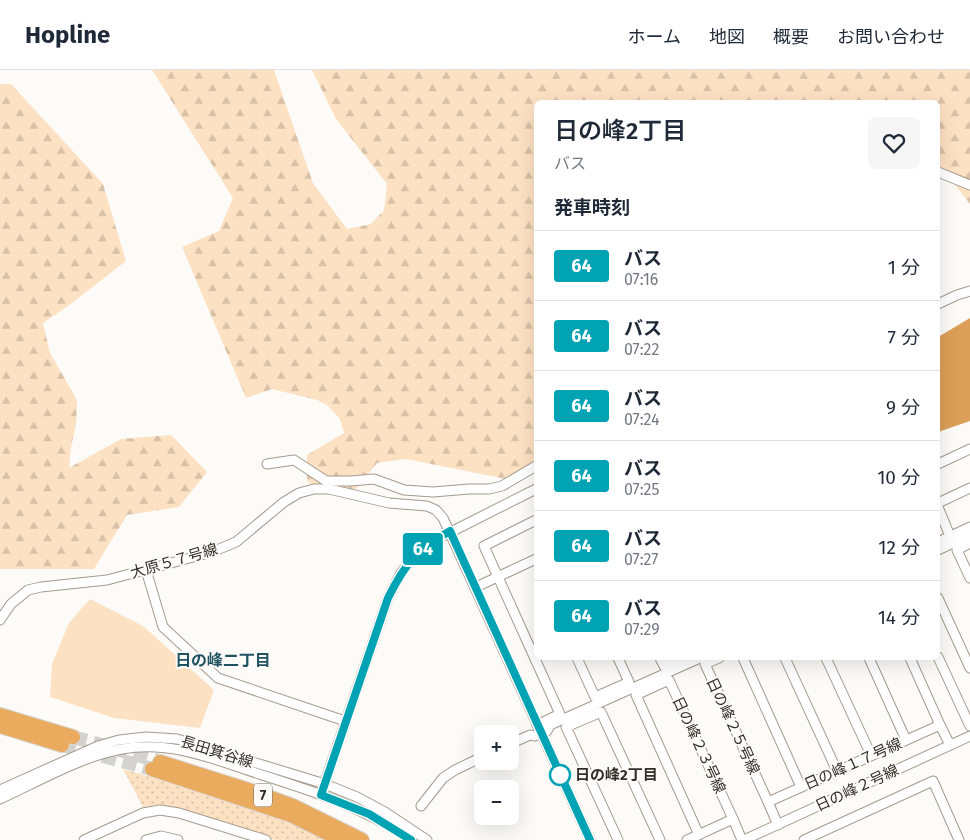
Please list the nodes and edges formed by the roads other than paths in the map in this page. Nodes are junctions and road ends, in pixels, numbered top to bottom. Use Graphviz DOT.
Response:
graph roads {
  1 [pos="940,173"];
  2 [pos="970,185"];
  3 [pos="970,292"];
  4 [pos="940,303"];
  5 [pos="970,449"];
  6 [pos="940,463"];
  7 [pos="267,464"];
  8 [pos="534,467"];
  9 [pos="351,481"];
  10 [pos="970,488"];
  11 [pos="534,490"];
  12 [pos="347,493"];
  13 [pos="940,503"];
  14 [pos="940,513"];
  15 [pos="534,521"];
  16 [pos="970,527"];
  17 [pos="450,531"];
  18 [pos="970,535"];
  19 [pos="950,536"];
  20 [pos="940,541"];
  21 [pos="970,543"];
  22 [pos="940,549"];
  23 [pos="534,563"];
  24 [pos="146,570"];
  25 [pos="498,577"];
  26 [pos="970,578"];
  27 [pos="476,587"];
  28 [pos="940,602"];
  29 [pos="0,620"];
  30 [pos="534,657"];
  31 [pos="536,660"];
  32 [pos="578,660"];
  33 [pos="619,660"];
  34 [pos="661,660"];
  35 [pos="678,660"];
  36 [pos="696,660"];
  37 [pos="714,660"];
  38 [pos="744,660"];
  39 [pos="786,660"];
  40 [pos="827,660"];
  41 [pos="870,660"];
  42 [pos="911,660"];
  43 [pos="940,660"];
  44 [pos="970,668"];
  45 [pos="0,715"];
  46 [pos="345,721"];
  47 [pos="537,725"];
  48 [pos="940,725"];
  49 [pos="0,726"];
  50 [pos="970,726"];
  51 [pos="546,731"];
  52 [pos="535,736"];
  53 [pos="970,736"];
  54 [pos="519,740"];
  55 [pos="906,740"];
  56 [pos="950,746"];
  57 [pos="871,755"];
  58 [pos="474,761"];
  59 [pos="837,771"];
  60 [pos="325,784"];
  61 [pos="801,787"];
  62 [pos="0,790"];
  63 [pos="321,795"];
  64 [pos="0,799"];
  65 [pos="768,802"];
  66 [pos="421,806"];
  67 [pos="733,819"];
  68 [pos="778,825"];
  69 [pos="699,835"];
  70 [pos="104,836"];
  71 [pos="247,837"];
  72 [pos="84,840"];
  73 [pos="146,840"];
  74 [pos="178,840"];
  75 [pos="266,840"];
  76 [pos="342,840"];
  77 [pos="362,840"];
  78 [pos="411,840"];
  79 [pos="426,840"];
  80 [pos="590,840"];
  81 [pos="618,840"];
  82 [pos="660,840"];
  83 [pos="687,840"];
  84 [pos="743,840"];
  85 [pos="804,840"];
  86 [pos="960,840"];
  1 -- 2 [label="street"];
  3 -- 4 [label="street"];
  5 -- 6 [label="street"];
  7 -- 9 [label="street"];
  8 -- 9 [label="street"];
  9 -- 12 [label="street"];
  10 -- 13 [label="street"];
  11 -- 17 [label="street"];
  12 -- 17 [label="street, 大原５７号線"];
  12 -- 24 [label="street, 大原５７号線"];
  14 -- 19 [label="street"];
  15 -- 25 [label="street"];
  16 -- 19 [label="street"];
  17 -- 27 [label="street, 大原５７号線"];
  17 -- 46 [label="street"];
  18 -- 22 [label="street"];
  19 -- 20 [label="street"];
  21 -- 26 [label="street"];
  23 -- 25 [label="street"];
  24 -- 29 [label="street, 大原５７号線"];
  24 -- 46 [label="street"];
  25 -- 27 [label="street"];
  25 -- 30 [label="street"];
  27 -- 47 [label="street, 大原５７号線"];
  28 -- 44 [label="street"];
  31 -- 47 [label="street"];
  32 -- 33 [label="street"];
  34 -- 35 [label="street"];
  36 -- 51 [label="street"];
  37 -- 65 [label="street, 日の峰２５号線"];
  38 -- 61 [label="street"];
  39 -- 59 [label="street"];
  40 -- 57 [label="street"];
  41 -- 55 [label="street"];
  42 -- 48 [label="street"];
  43 -- 50 [label="street"];
  45 -- 49 [label="highway"];
  46 -- 60 [label="street"];
  47 -- 80 [label="street, 大原５７号線"];
  48 -- 55 [label="street, 日の峰１７号線"];
  48 -- 56 [label="street"];
  52 -- 54 [label="street"];
  53 -- 56 [label="street, 日の峰２号線"];
  55 -- 57 [label="street, 日の峰１７号線"];
  56 -- 68 [label="street, 日の峰２号線"];
  57 -- 59 [label="street, 日の峰１７号線"];
  58 -- 66 [label="street"];
  59 -- 61 [label="street, 日の峰１７号線"];
  60 -- 62 [label="street, 長田箕谷線"];
  60 -- 63 [label="street"];
  60 -- 79 [label="street, 長田箕谷線"];
  61 -- 65 [label="street, 日の峰１７号線"];
  63 -- 64 [label="street, 長田箕谷線"];
  63 -- 78 [label="street, 長田箕谷線"];
  65 -- 68 [label="street"];
  67 -- 69 [label="street"];
  67 -- 69 [label="street, 日の峰２３号線"];
  67 -- 84 [label="street"];
  68 -- 84 [label="street, 日の峰２号線"];
  69 -- 83 [label="street"];
  70 -- 71 [label="street"];
  70 -- 72 [label="street"];
  71 -- 75 [label="street"];
  73 -- 74 [label="street"];
  76 -- 77 [label="highway, 7"];
  81 -- 82 [label="street"];
  85 -- 86 [label="street"];
}
